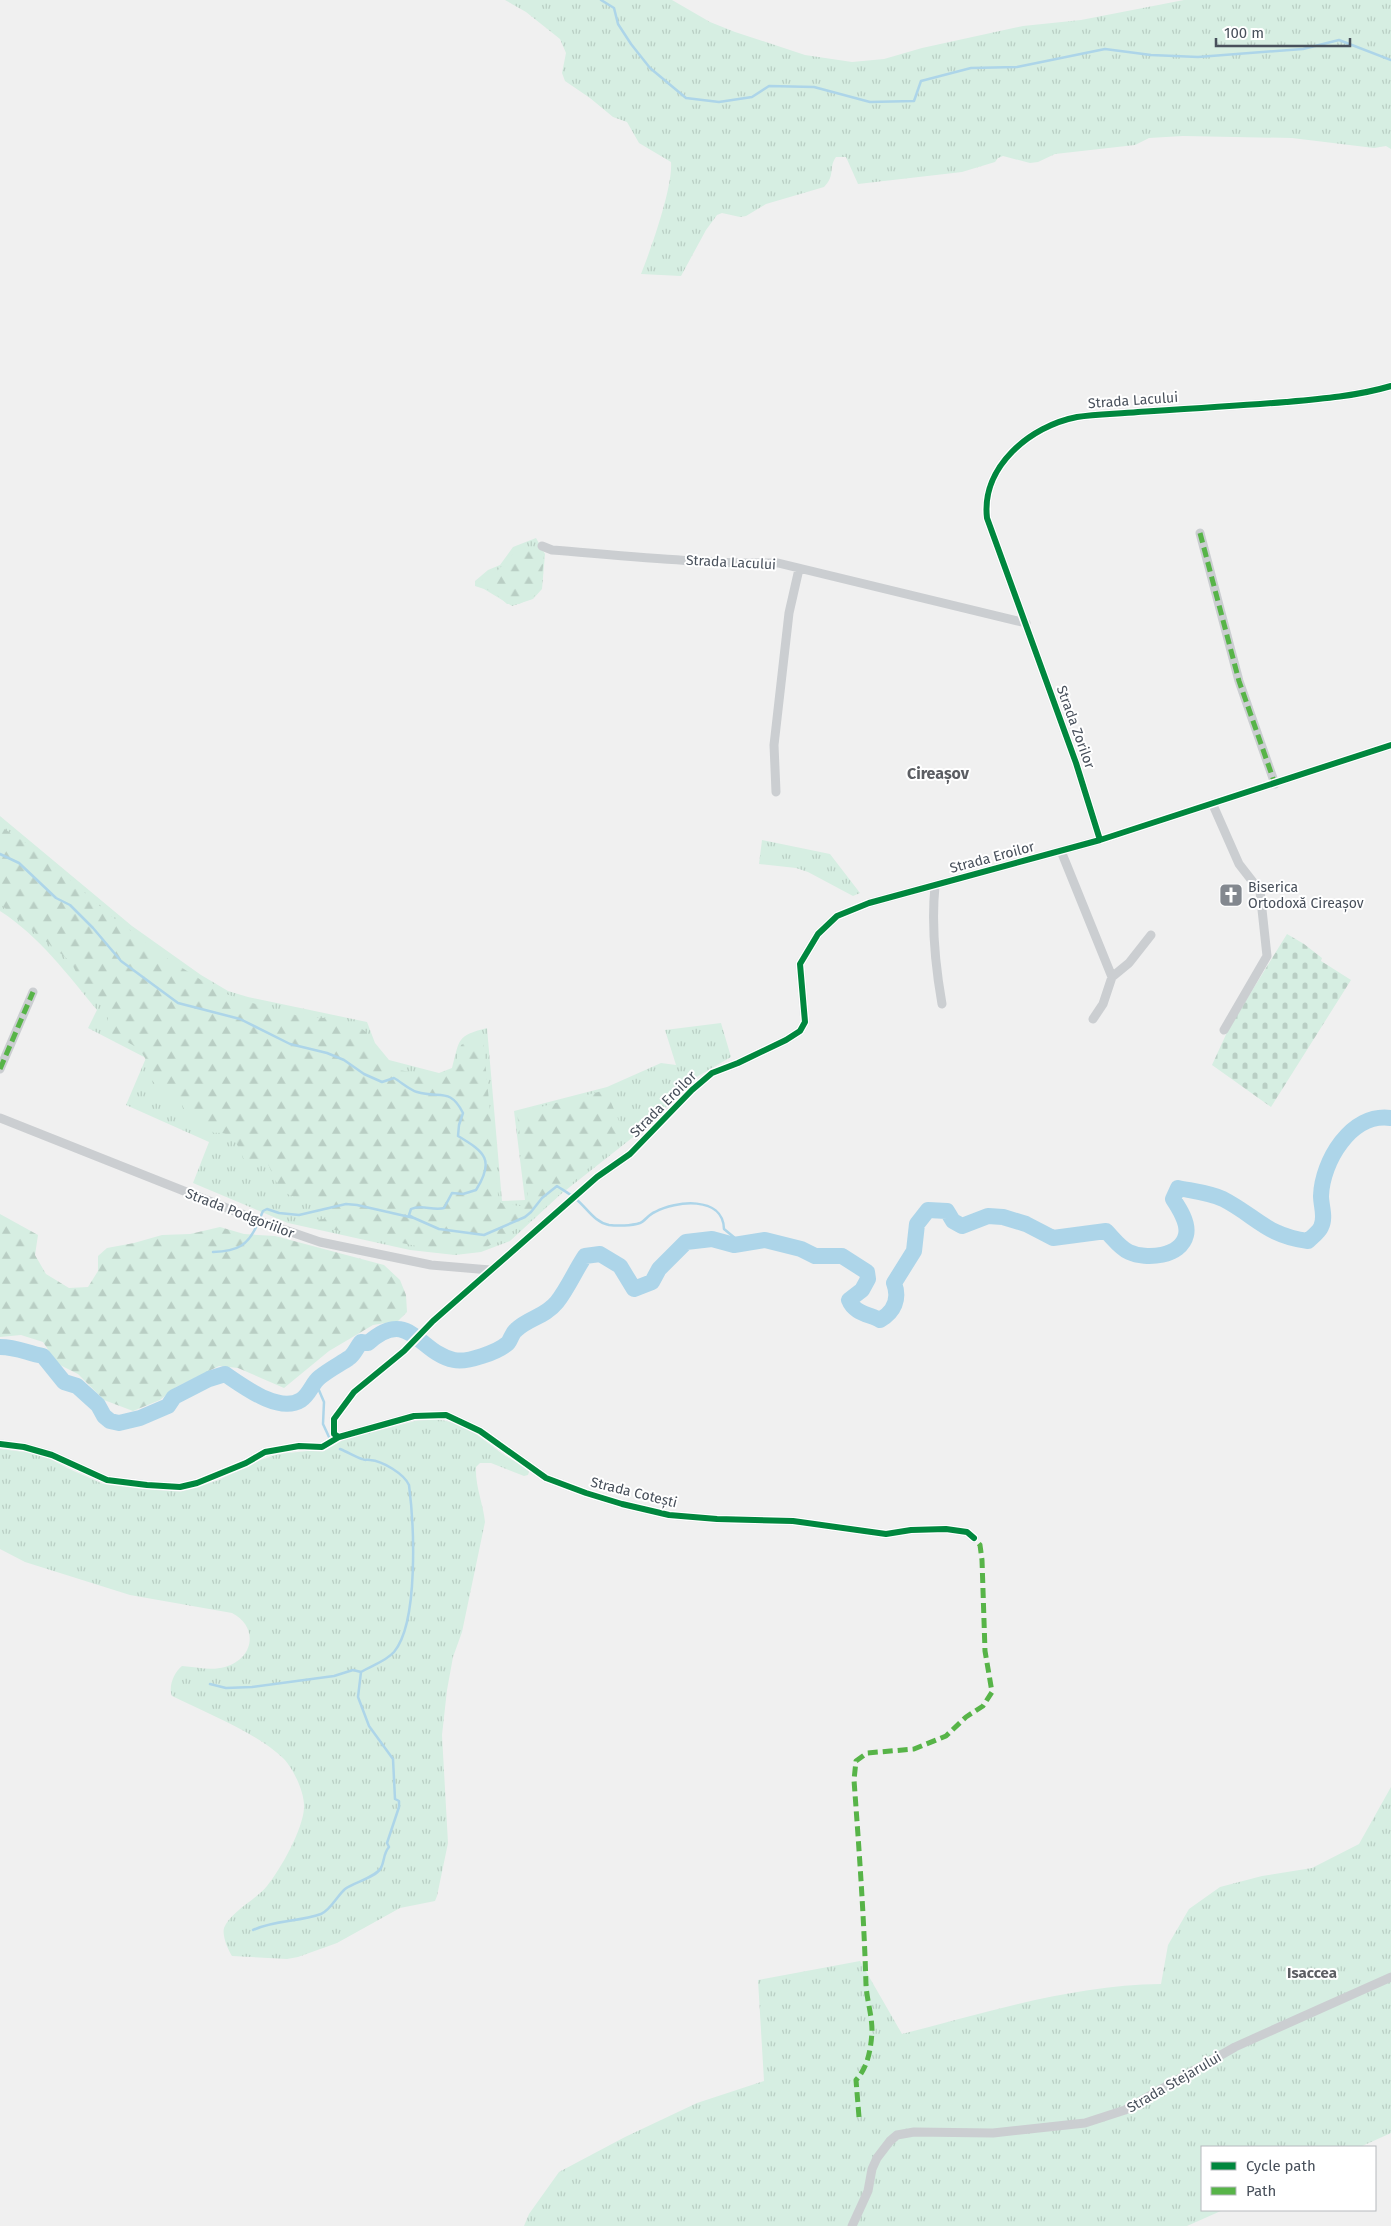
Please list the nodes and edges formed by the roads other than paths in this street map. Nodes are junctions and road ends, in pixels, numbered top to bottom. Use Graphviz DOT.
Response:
graph roads {
  1 [pos="1391,386"];
  2 [pos="1200,533"];
  3 [pos="542,546"];
  4 [pos="800,569"];
  5 [pos="1026,623"];
  6 [pos="1391,745"];
  7 [pos="1275,784"];
  8 [pos="776,792"];
  9 [pos="1213,805"];
  10 [pos="1100,840"];
  11 [pos="1061,851"];
  12 [pos="935,886"];
  13 [pos="1151,935"];
  14 [pos="1112,978"];
  15 [pos="32,992"];
  16 [pos="942,1004"];
  17 [pos="1093,1018"];
  18 [pos="1224,1030"];
  19 [pos="0,1070"];
  20 [pos="0,1118"];
  21 [pos="490,1270"];
  22 [pos="339,1437"];
  23 [pos="0,1444"];
  24 [pos="974,1538"];
  25 [pos="1391,1977"];
  26 [pos="852,2226"];
  1 -- 5 [label="street, Strada Lacului"];
  2 -- 7 [label="street"];
  3 -- 4 [label="street, Strada Lacului"];
  4 -- 5 [label="street, Strada Lacului"];
  4 -- 8 [label="street"];
  5 -- 10 [label="street, Strada Zorilor"];
  6 -- 7 [label="street, Strada Eroilor"];
  7 -- 9 [label="street, Strada Eroilor"];
  9 -- 10 [label="street, Strada Eroilor"];
  9 -- 18 [label="street"];
  10 -- 11 [label="street, Strada Eroilor"];
  11 -- 12 [label="street, Strada Eroilor"];
  11 -- 14 [label="street"];
  12 -- 16 [label="street"];
  12 -- 21 [label="street, Strada Eroilor"];
  13 -- 14 [label="street"];
  14 -- 17 [label="street"];
  15 -- 19 [label="street"];
  20 -- 21 [label="street, Strada Podgoriilor"];
  21 -- 22 [label="street, Strada Eroilor"];
  22 -- 23 [label="street"];
  22 -- 24 [label="street, Strada Cotești"];
  25 -- 26 [label="street, Strada Stejarului"];
}
